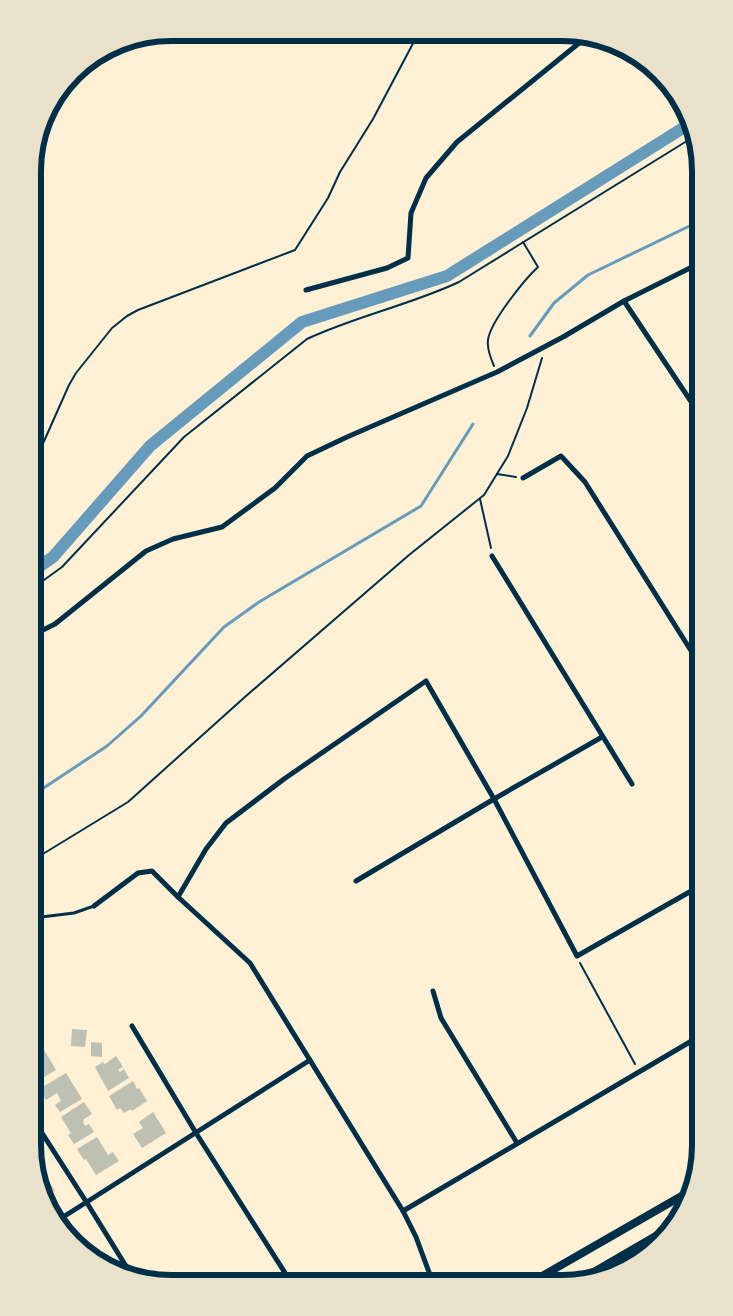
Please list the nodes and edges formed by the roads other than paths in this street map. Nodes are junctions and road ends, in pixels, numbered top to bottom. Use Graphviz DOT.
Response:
graph roads {
  1 [pos="580,42"];
  2 [pos="692,267"];
  3 [pos="306,290"];
  4 [pos="624,301"];
  5 [pos="692,403"];
  6 [pos="524,478"];
  7 [pos="492,556"];
  8 [pos="41,631"];
  9 [pos="692,651"];
  10 [pos="602,736"];
  11 [pos="632,784"];
  12 [pos="494,798"];
  13 [pos="356,881"];
  14 [pos="691,891"];
  15 [pos="178,897"];
  16 [pos="94,906"];
  17 [pos="41,917"];
  18 [pos="434,991"];
  19 [pos="132,1026"];
  20 [pos="691,1041"];
  21 [pos="310,1060"];
  22 [pos="196,1132"];
  23 [pos="41,1133"];
  24 [pos="517,1143"];
  25 [pos="680,1197"];
  26 [pos="87,1203"];
  27 [pos="403,1211"];
  28 [pos="63,1217"];
  29 [pos="654,1237"];
  30 [pos="126,1266"];
  31 [pos="599,1269"];
  32 [pos="286,1275"];
  33 [pos="430,1275"];
  34 [pos="544,1275"];
  1 -- 3 [label="street"];
  2 -- 4 [label="street"];
  4 -- 5 [label="street"];
  4 -- 8 [label="street"];
  6 -- 9 [label="street"];
  7 -- 10 [label="street"];
  10 -- 11 [label="street"];
  10 -- 12 [label="street"];
  12 -- 13 [label="street"];
  12 -- 14 [label="street"];
  12 -- 15 [label="street"];
  15 -- 16 [label="street"];
  15 -- 21 [label="street"];
  16 -- 17 [label="lane"];
  18 -- 24 [label="street"];
  19 -- 22 [label="street"];
  20 -- 24 [label="street"];
  21 -- 22 [label="street"];
  21 -- 27 [label="street"];
  22 -- 26 [label="street"];
  22 -- 32 [label="street"];
  23 -- 26 [label="street"];
  24 -- 27 [label="street"];
  25 -- 34 [label="street"];
  26 -- 28 [label="street"];
  26 -- 30 [label="street"];
  27 -- 33 [label="street"];
  29 -- 31 [label="street"];
}
